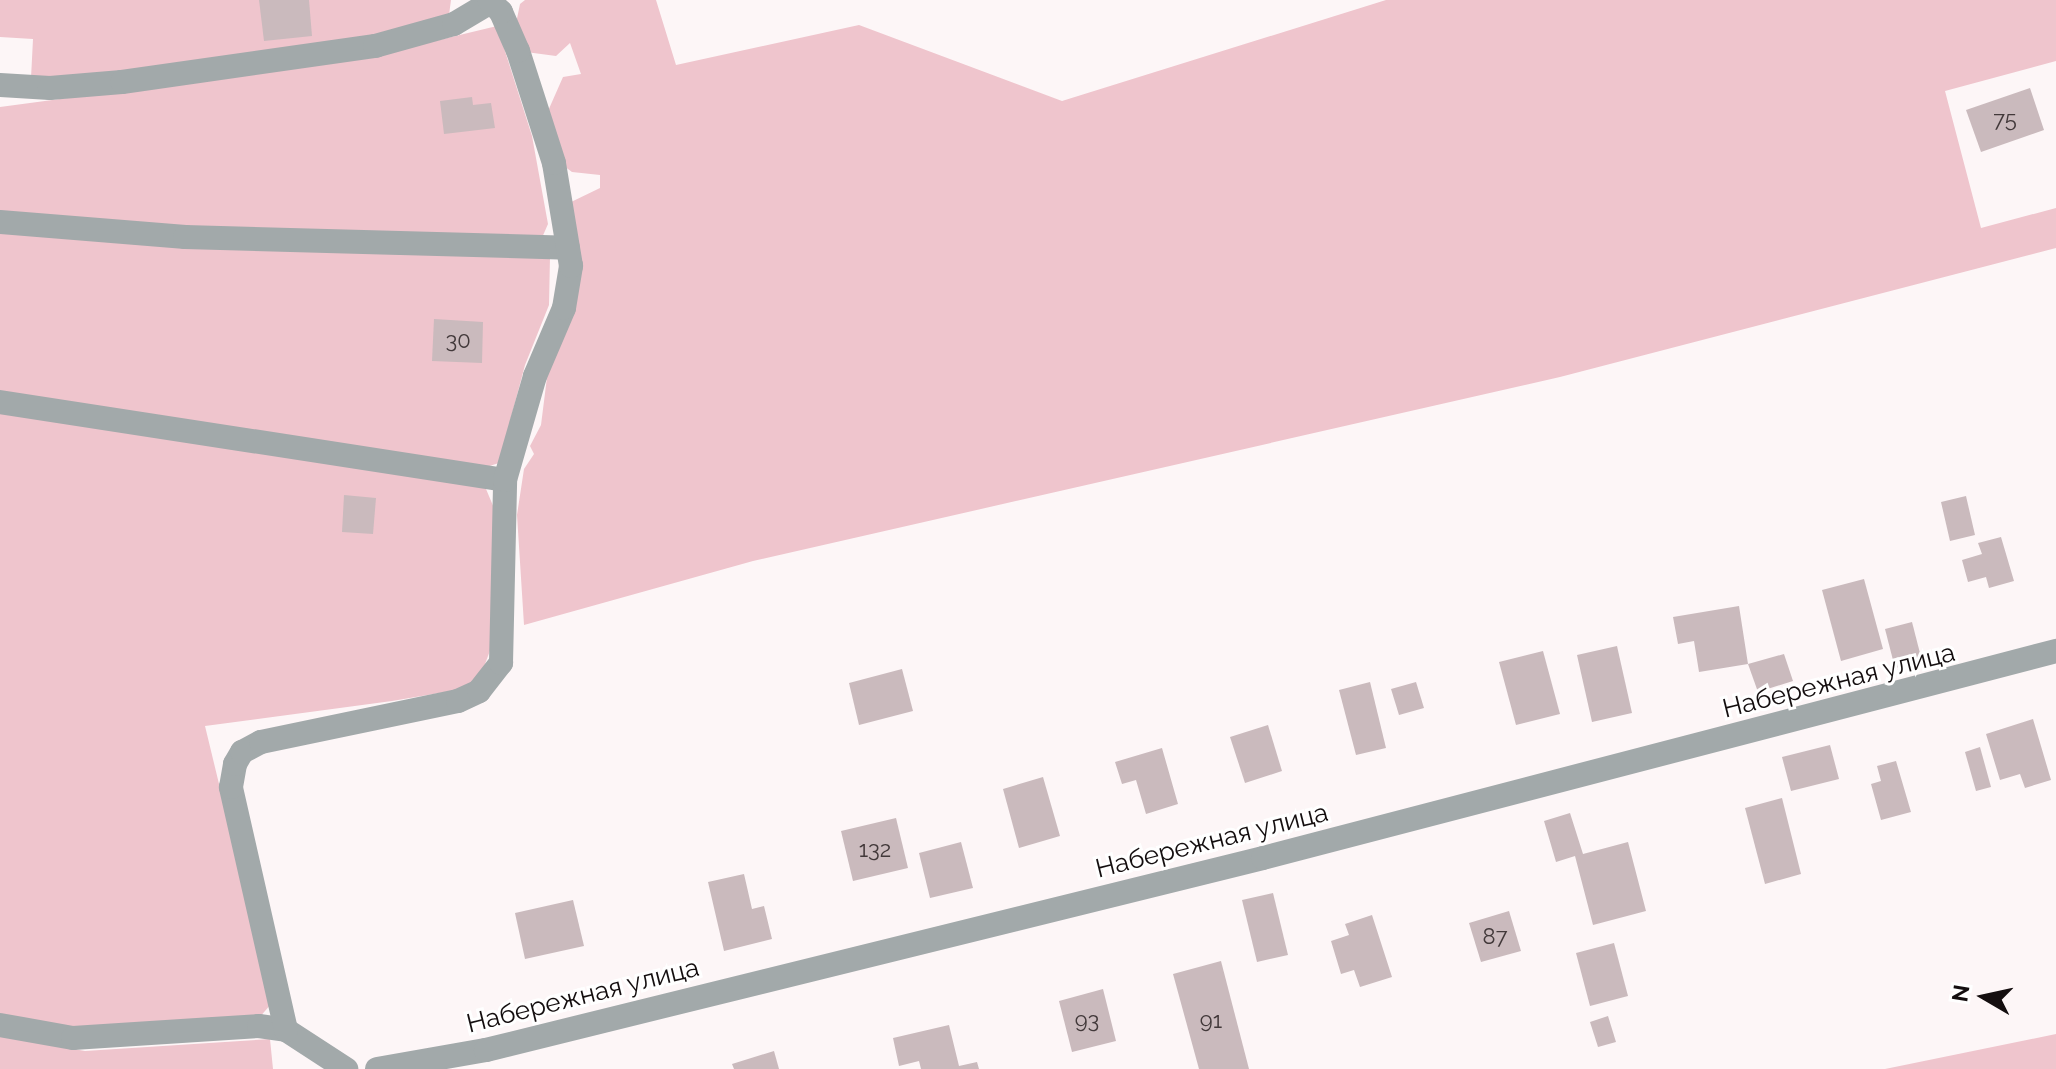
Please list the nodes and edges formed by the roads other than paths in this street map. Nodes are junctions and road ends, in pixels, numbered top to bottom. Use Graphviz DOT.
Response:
graph roads {
  1 [pos="490,1"];
  2 [pos="0,85"];
  3 [pos="0,222"];
  4 [pos="568,248"];
  5 [pos="0,402"];
  6 [pos="505,480"];
  7 [pos="2056,651"];
  8 [pos="0,1025"];
  9 [pos="286,1030"];
  10 [pos="346,1069"];
  11 [pos="377,1069"];
  1 -- 2 [label="street"];
  1 -- 4 [label="street"];
  3 -- 4 [label="street"];
  4 -- 6 [label="street"];
  5 -- 6 [label="street"];
  6 -- 9 [label="street"];
  7 -- 11 [label="street, Набережная улица"];
  8 -- 9 [label="street"];
  9 -- 10 [label="street"];
}
